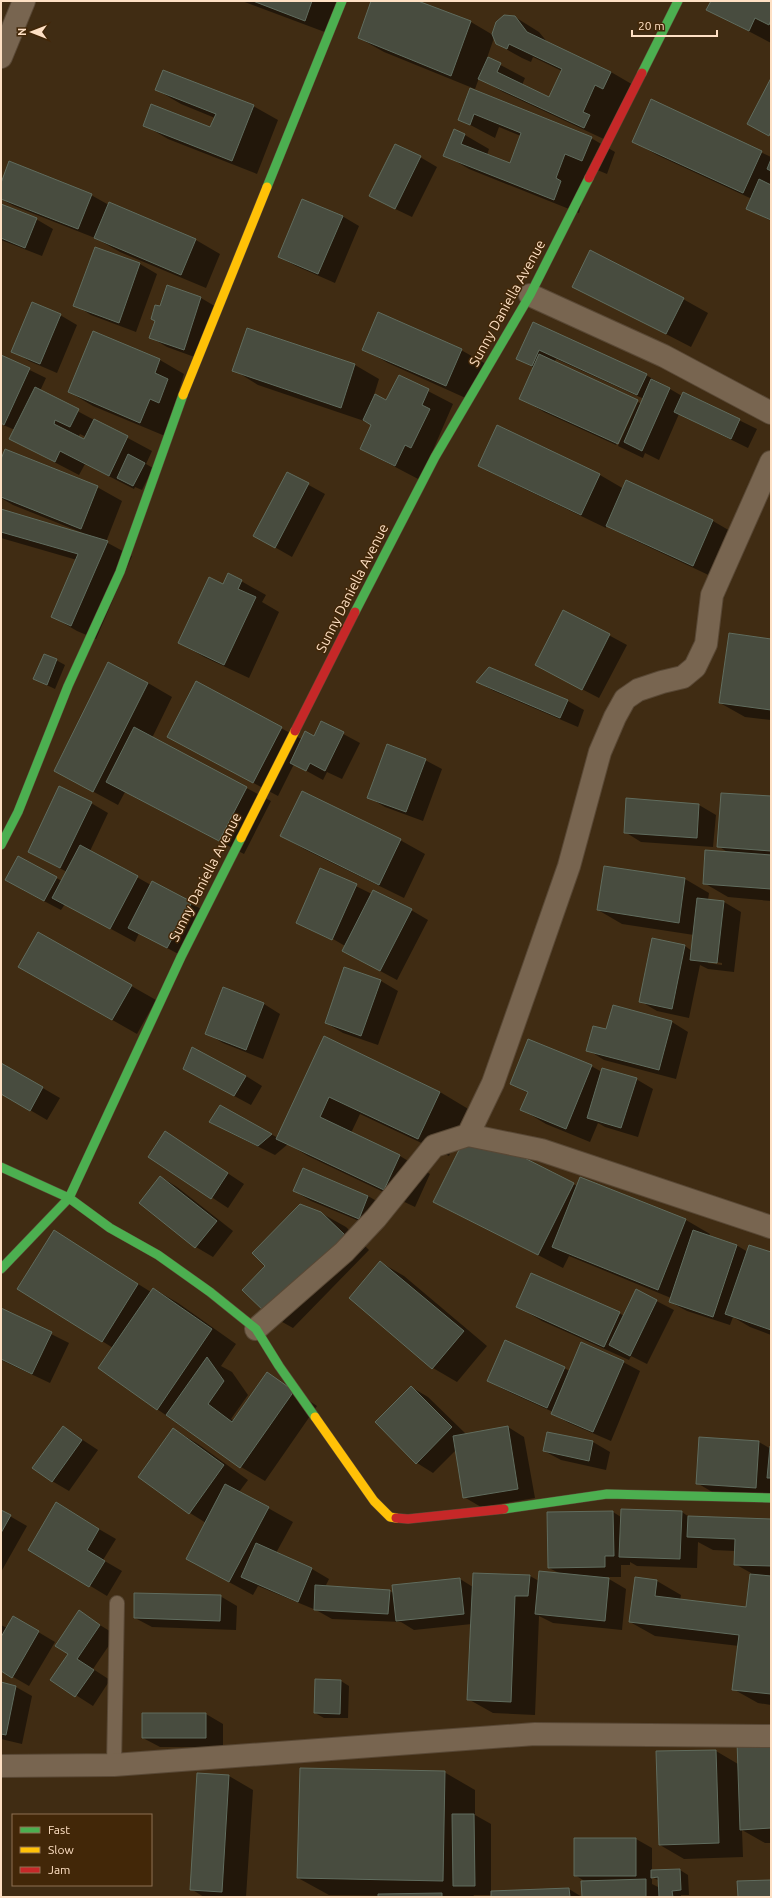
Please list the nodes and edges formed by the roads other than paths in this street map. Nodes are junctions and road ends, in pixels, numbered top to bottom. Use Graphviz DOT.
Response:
graph roads {
  1 [pos="24,1"];
  2 [pos="342,1"];
  3 [pos="678,1"];
  4 [pos="1,57"];
  5 [pos="530,295"];
  6 [pos="771,413"];
  7 [pos="771,462"];
  8 [pos="1,845"];
  9 [pos="468,1135"];
  10 [pos="1,1167"];
  11 [pos="69,1198"];
  12 [pos="771,1227"];
  13 [pos="1,1269"];
  14 [pos="256,1329"];
  15 [pos="771,1498"];
  16 [pos="117,1603"];
  17 [pos="771,1736"];
  18 [pos="114,1765"];
  19 [pos="1,1766"];
  1 -- 4 [label="street"];
  2 -- 8 [label="street"];
  3 -- 5 [label="street, Sunny Daniella Avenue"];
  5 -- 6 [label="street"];
  5 -- 11 [label="street, Sunny Daniella Avenue"];
  7 -- 9 [label="street"];
  9 -- 12 [label="street"];
  9 -- 14 [label="street"];
  10 -- 11 [label="street"];
  11 -- 13 [label="street, Sunny Daniella Avenue"];
  11 -- 14 [label="street"];
  14 -- 15 [label="street"];
  16 -- 18 [label="lane"];
  17 -- 18 [label="street"];
  18 -- 19 [label="street"];
}
